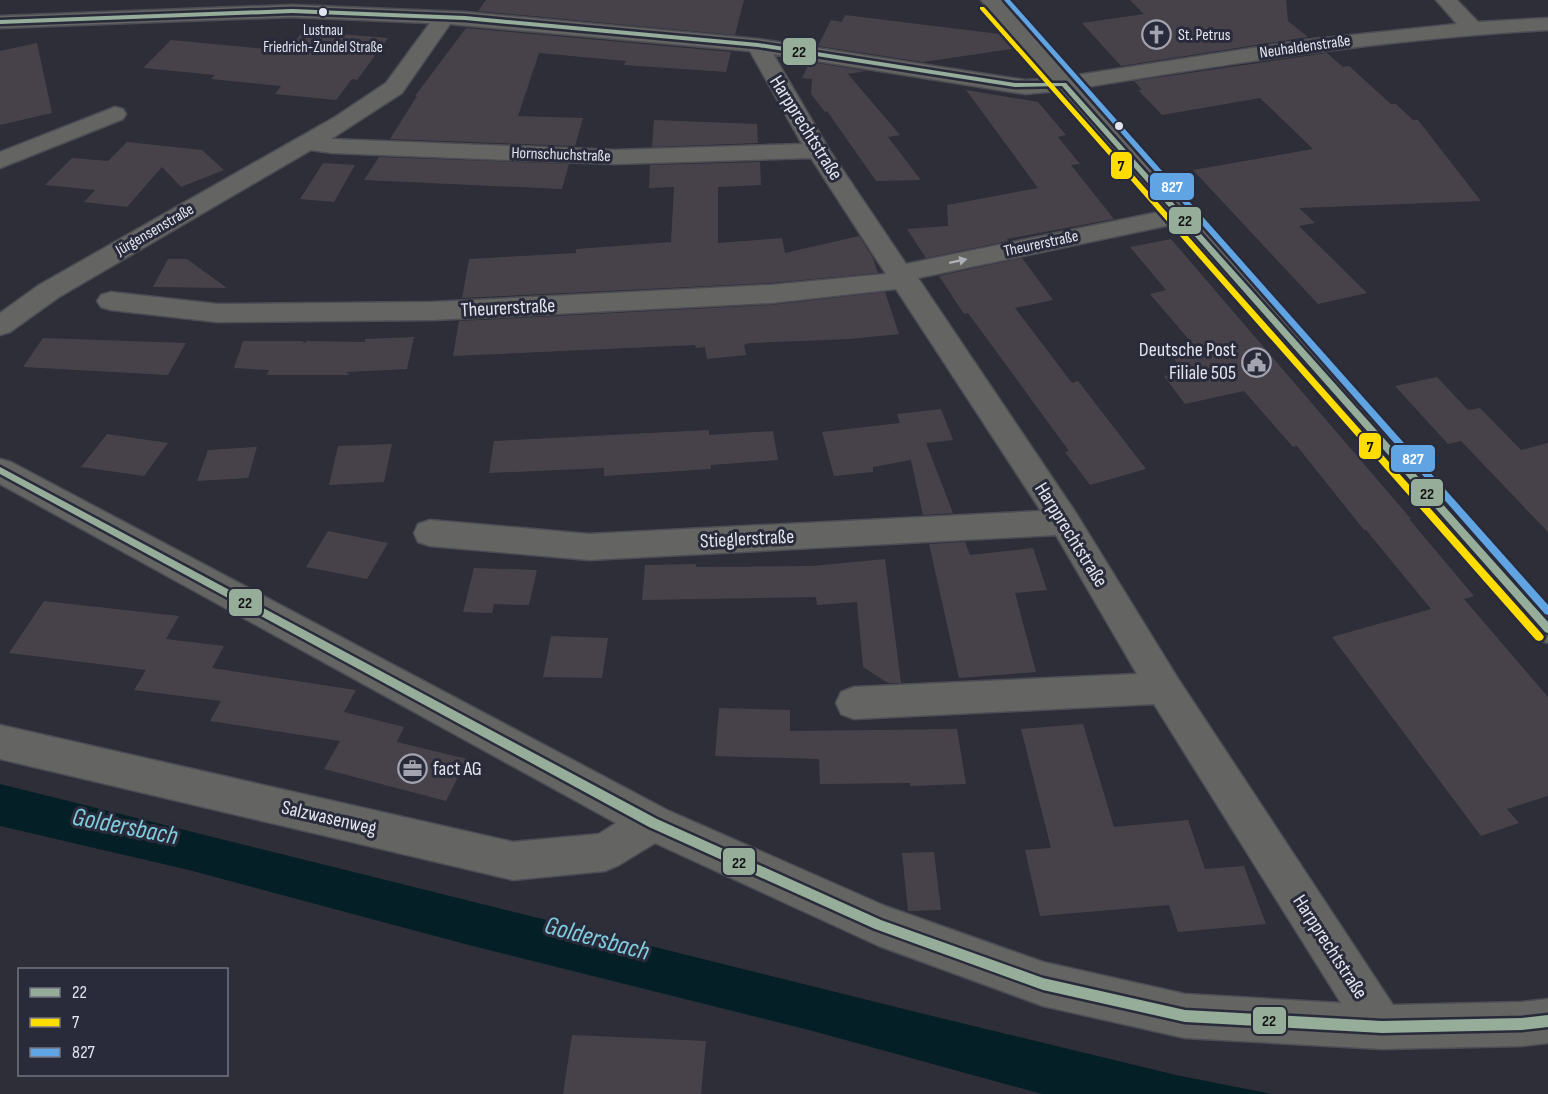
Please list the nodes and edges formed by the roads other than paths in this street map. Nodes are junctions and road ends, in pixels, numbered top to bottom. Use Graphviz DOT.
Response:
graph roads {
  1 [pos="476,0"];
  2 [pos="991,0"];
  3 [pos="1446,0"];
  4 [pos="455,17"];
  5 [pos="0,22"];
  6 [pos="1548,24"];
  7 [pos="1472,28"];
  8 [pos="758,45"];
  9 [pos="1064,84"];
  10 [pos="115,114"];
  11 [pos="308,140"];
  12 [pos="818,151"];
  13 [pos="0,161"];
  14 [pos="1181,215"];
  15 [pos="903,276"];
  16 [pos="111,302"];
  17 [pos="0,326"];
  18 [pos="0,470"];
  19 [pos="1065,522"];
  20 [pos="429,533"];
  21 [pos="1548,628"];
  22 [pos="1164,688"];
  23 [pos="854,703"];
  24 [pos="0,742"];
  25 [pos="653,823"];
  26 [pos="1548,1021"];
  27 [pos="1382,1027"];
  1 -- 4 [label="street, Jürgensenstraße"];
  2 -- 9 [label="street"];
  3 -- 7 [label="street"];
  4 -- 5 [label="street, Neuhaldenstraße"];
  4 -- 8 [label="street, Neuhaldenstraße"];
  4 -- 11 [label="street, Jürgensenstraße"];
  6 -- 7 [label="street, Neuhaldenstraße"];
  7 -- 9 [label="street, Neuhaldenstraße"];
  8 -- 9 [label="street, Neuhaldenstraße"];
  8 -- 12 [label="street, Harpprechtstraße"];
  9 -- 14 [label="street"];
  10 -- 13 [label="street"];
  11 -- 12 [label="street, Hornschuchstraße"];
  11 -- 17 [label="street, Jürgensenstraße"];
  12 -- 15 [label="street, Harpprechtstraße"];
  15 -- 14 [label="street, Theurerstraße, one-way"];
  14 -- 21 [label="street"];
  15 -- 16 [label="street, Theurerstraße"];
  15 -- 19 [label="street, Harpprechtstraße"];
  18 -- 25 [label="street"];
  19 -- 20 [label="street, Stieglerstraße"];
  19 -- 22 [label="street, Harpprechtstraße"];
  22 -- 23 [label="street"];
  22 -- 27 [label="street, Harpprechtstraße"];
  24 -- 25 [label="street, Salzwasenweg"];
  25 -- 27 [label="street"];
  26 -- 27 [label="street"];
}
